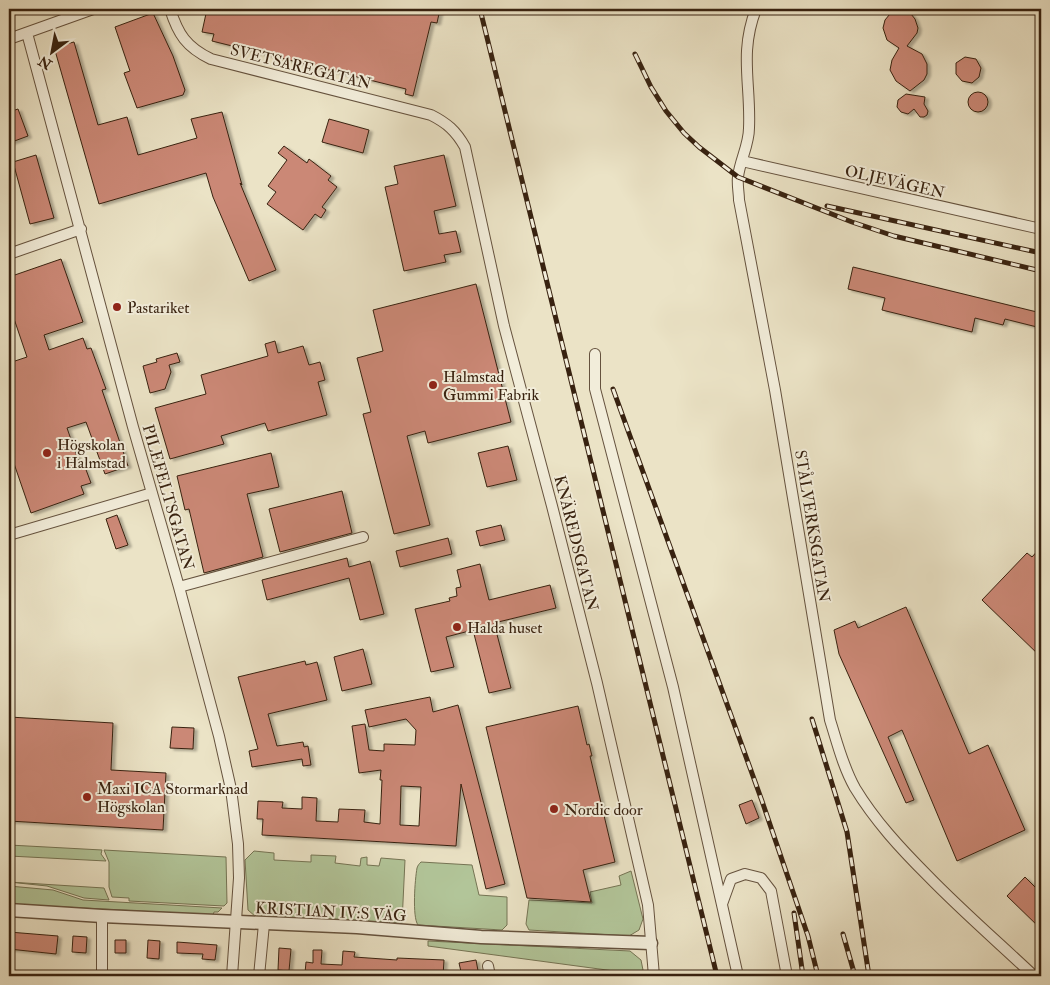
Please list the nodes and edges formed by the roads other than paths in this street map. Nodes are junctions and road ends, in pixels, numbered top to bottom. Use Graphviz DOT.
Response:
graph roads {
  1 [pos="92,9"];
  2 [pos="170,9"];
  3 [pos="756,9"];
  4 [pos="27,33"];
  5 [pos="9,39"];
  6 [pos="448,124"];
  7 [pos="742,161"];
  8 [pos="80,229"];
  9 [pos="1041,229"];
  10 [pos="9,254"];
  11 [pos="595,354"];
  12 [pos="152,493"];
  13 [pos="9,536"];
  14 [pos="363,537"];
  15 [pos="179,587"];
  16 [pos="722,904"];
  17 [pos="9,910"];
  18 [pos="102,916"];
  19 [pos="237,923"];
  20 [pos="264,924"];
  21 [pos="651,943"];
  22 [pos="102,976"];
  23 [pos="232,976"];
  24 [pos="259,976"];
  25 [pos="654,976"];
  26 [pos="738,976"];
  27 [pos="787,976"];
  28 [pos="1034,976"];
  1 -- 4 [label="street"];
  2 -- 6 [label="street, SVETSAREGATAN"];
  3 -- 7 [label="street, STÅLVERKSGATAN"];
  4 -- 5 [label="street"];
  4 -- 8 [label="street, PILEFELTSGATAN"];
  6 -- 21 [label="street, KNÄREDSGATAN"];
  7 -- 9 [label="street, OLJEVÄGEN"];
  7 -- 28 [label="street, STÅLVERKSGATAN"];
  8 -- 10 [label="street"];
  8 -- 12 [label="street, PILEFELTSGATAN"];
  11 -- 16 [label="street"];
  12 -- 13 [label="street"];
  12 -- 15 [label="street, PILEFELTSGATAN"];
  14 -- 15 [label="street"];
  15 -- 19 [label="street, PILEFELTSGATAN"];
  16 -- 26 [label="street"];
  16 -- 27 [label="street"];
  17 -- 18 [label="street, KRISTIAN IV:S VÄG"];
  18 -- 19 [label="street, KRISTIAN IV:S VÄG"];
  18 -- 22 [label="street"];
  19 -- 20 [label="street, KRISTIAN IV:S VÄG"];
  19 -- 23 [label="street, PILEFELTSGATAN"];
  20 -- 21 [label="street, KRISTIAN IV:S VÄG"];
  20 -- 24 [label="street"];
  21 -- 25 [label="street, KNÄREDSGATAN"];
}
